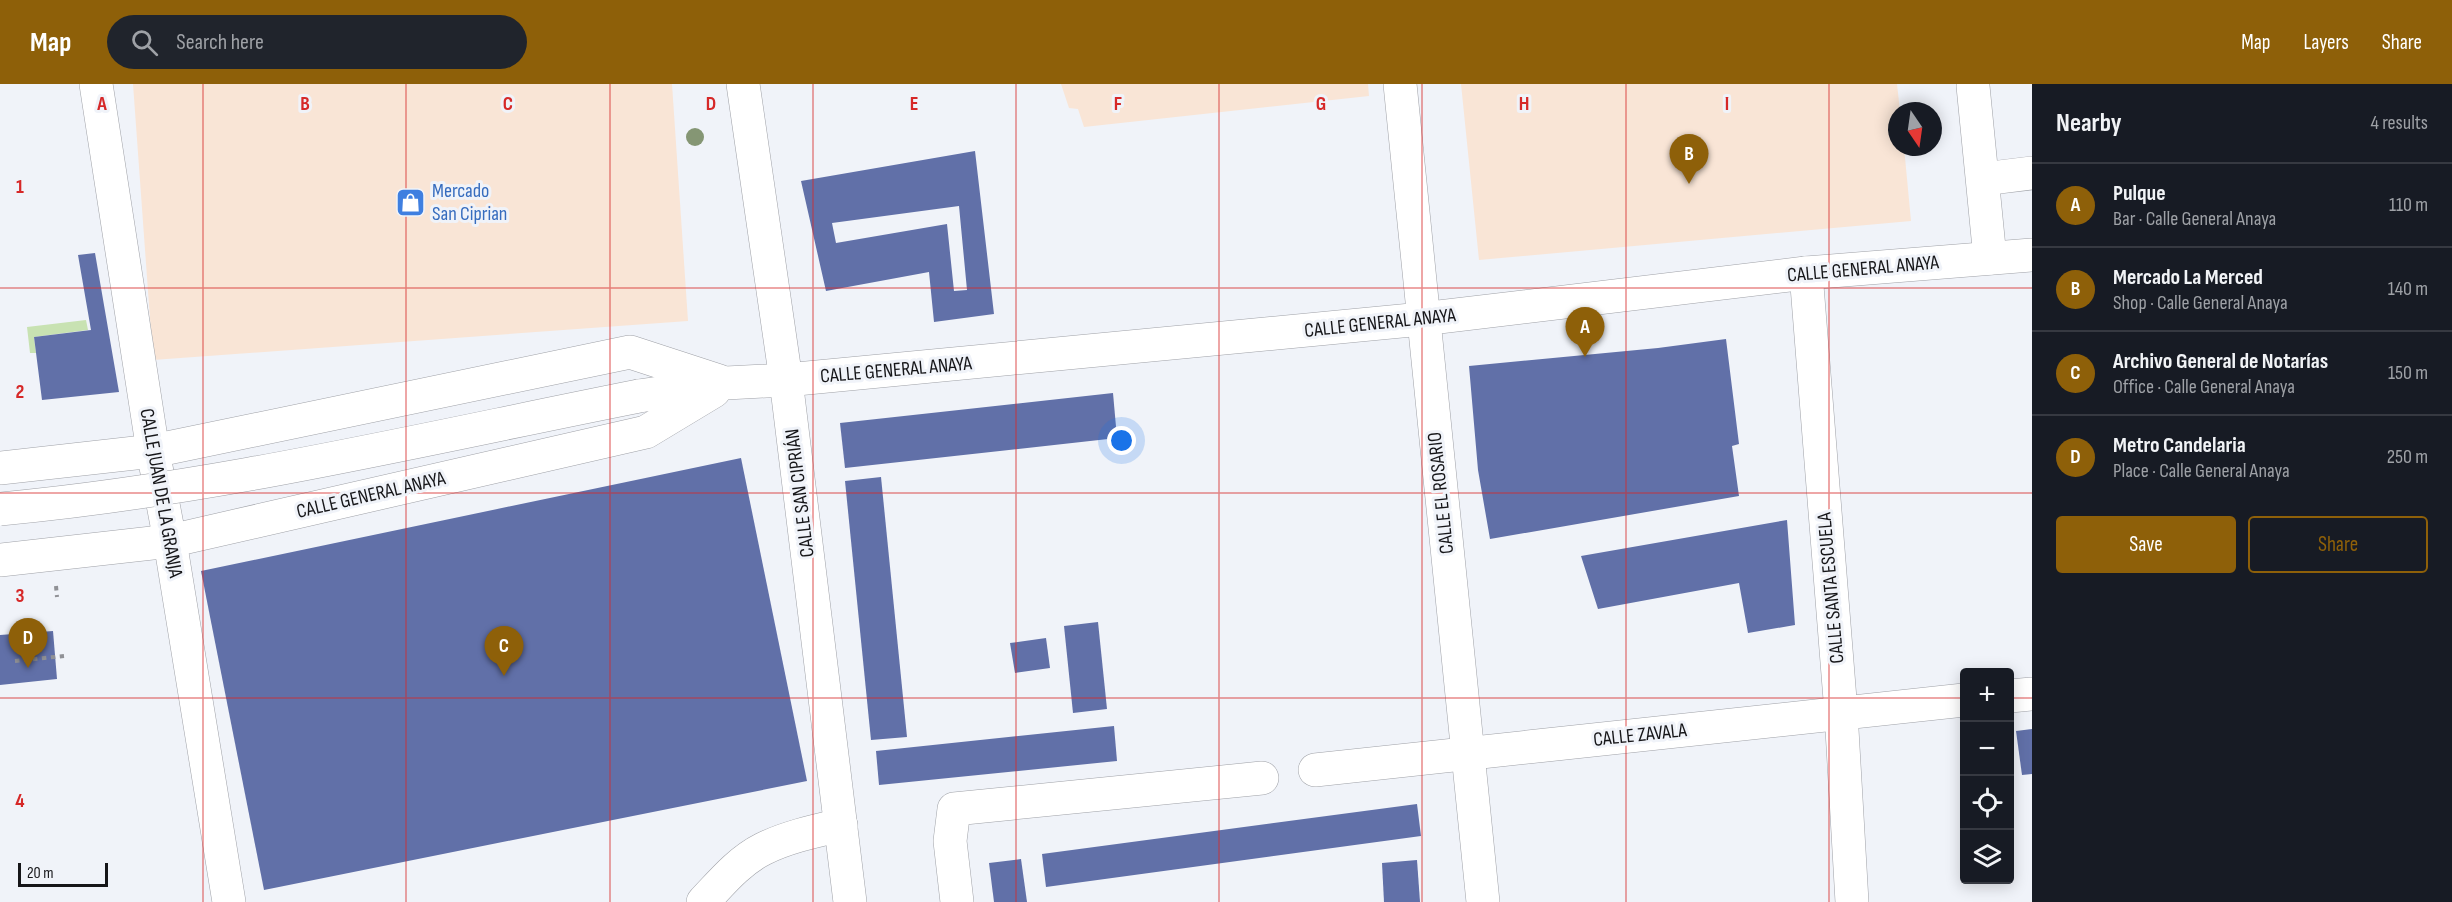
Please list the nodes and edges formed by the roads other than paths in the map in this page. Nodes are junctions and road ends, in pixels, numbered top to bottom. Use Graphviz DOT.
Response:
graph roads {
  1 [pos="96,84"];
  2 [pos="743,84"];
  3 [pos="1400,84"];
  4 [pos="1973,86"];
  5 [pos="2032,173"];
  6 [pos="1983,179"];
  7 [pos="2032,255"];
  8 [pos="1990,258"];
  9 [pos="1806,273"];
  10 [pos="1422,320"];
  11 [pos="786,380"];
  12 [pos="726,383"];
  13 [pos="153,451"];
  14 [pos="0,468"];
  15 [pos="0,509"];
  16 [pos="170,541"];
  17 [pos="0,560"];
  18 [pos="2032,694"];
  19 [pos="2014,696"];
  20 [pos="1960,700"];
  21 [pos="1841,712"];
  22 [pos="1469,754"];
  23 [pos="1316,770"];
  24 [pos="1262,778"];
  25 [pos="841,825"];
  26 [pos="229,902"];
  27 [pos="703,902"];
  28 [pos="850,902"];
  29 [pos="957,902"];
  30 [pos="1483,902"];
  31 [pos="1852,902"];
  1 -- 13 [label="street, CALLE JUAN DE LA GRANJA"];
  2 -- 11 [label="street, CALLE SAN CIPRIÁN"];
  3 -- 10 [label="street, CALLE EL ROSARIO"];
  4 -- 6 [label="street"];
  5 -- 6 [label="street"];
  6 -- 8 [label="street"];
  7 -- 8 [label="street, CALLE GENERAL ANAYA"];
  8 -- 9 [label="street, CALLE GENERAL ANAYA"];
  9 -- 10 [label="street, CALLE GENERAL ANAYA"];
  9 -- 21 [label="street, CALLE SANTA ESCUELA"];
  10 -- 11 [label="street, CALLE GENERAL ANAYA"];
  10 -- 22 [label="street, CALLE EL ROSARIO"];
  11 -- 12 [label="street, CALLE GENERAL ANAYA"];
  11 -- 25 [label="street, CALLE SAN CIPRIÁN"];
  12 -- 13 [label="street, CALLE GENERAL ANAYA"];
  12 -- 15 [label="street, CALLE GENERAL ANAYA, bridge"];
  12 -- 16 [label="street, CALLE GENERAL ANAYA"];
  13 -- 14 [label="street, CALLE GENERAL ANAYA"];
  13 -- 16 [label="street, CALLE JUAN DE LA GRANJA"];
  16 -- 17 [label="street, CALLE GENERAL ANAYA"];
  16 -- 26 [label="street, CALLE JUAN DE LA GRANJA"];
  18 -- 19 [label="street"];
  20 -- 21 [label="street, CALLE ZAVALA"];
  21 -- 22 [label="street, CALLE ZAVALA"];
  21 -- 31 [label="street, CALLE SANTA ESCUELA"];
  22 -- 23 [label="street, CALLE ZAVALA"];
  22 -- 30 [label="street, CALLE EL ROSARIO"];
  24 -- 29 [label="street"];
  25 -- 27 [label="street"];
  25 -- 28 [label="street, CALLE SAN CIPRIÁN"];
}
